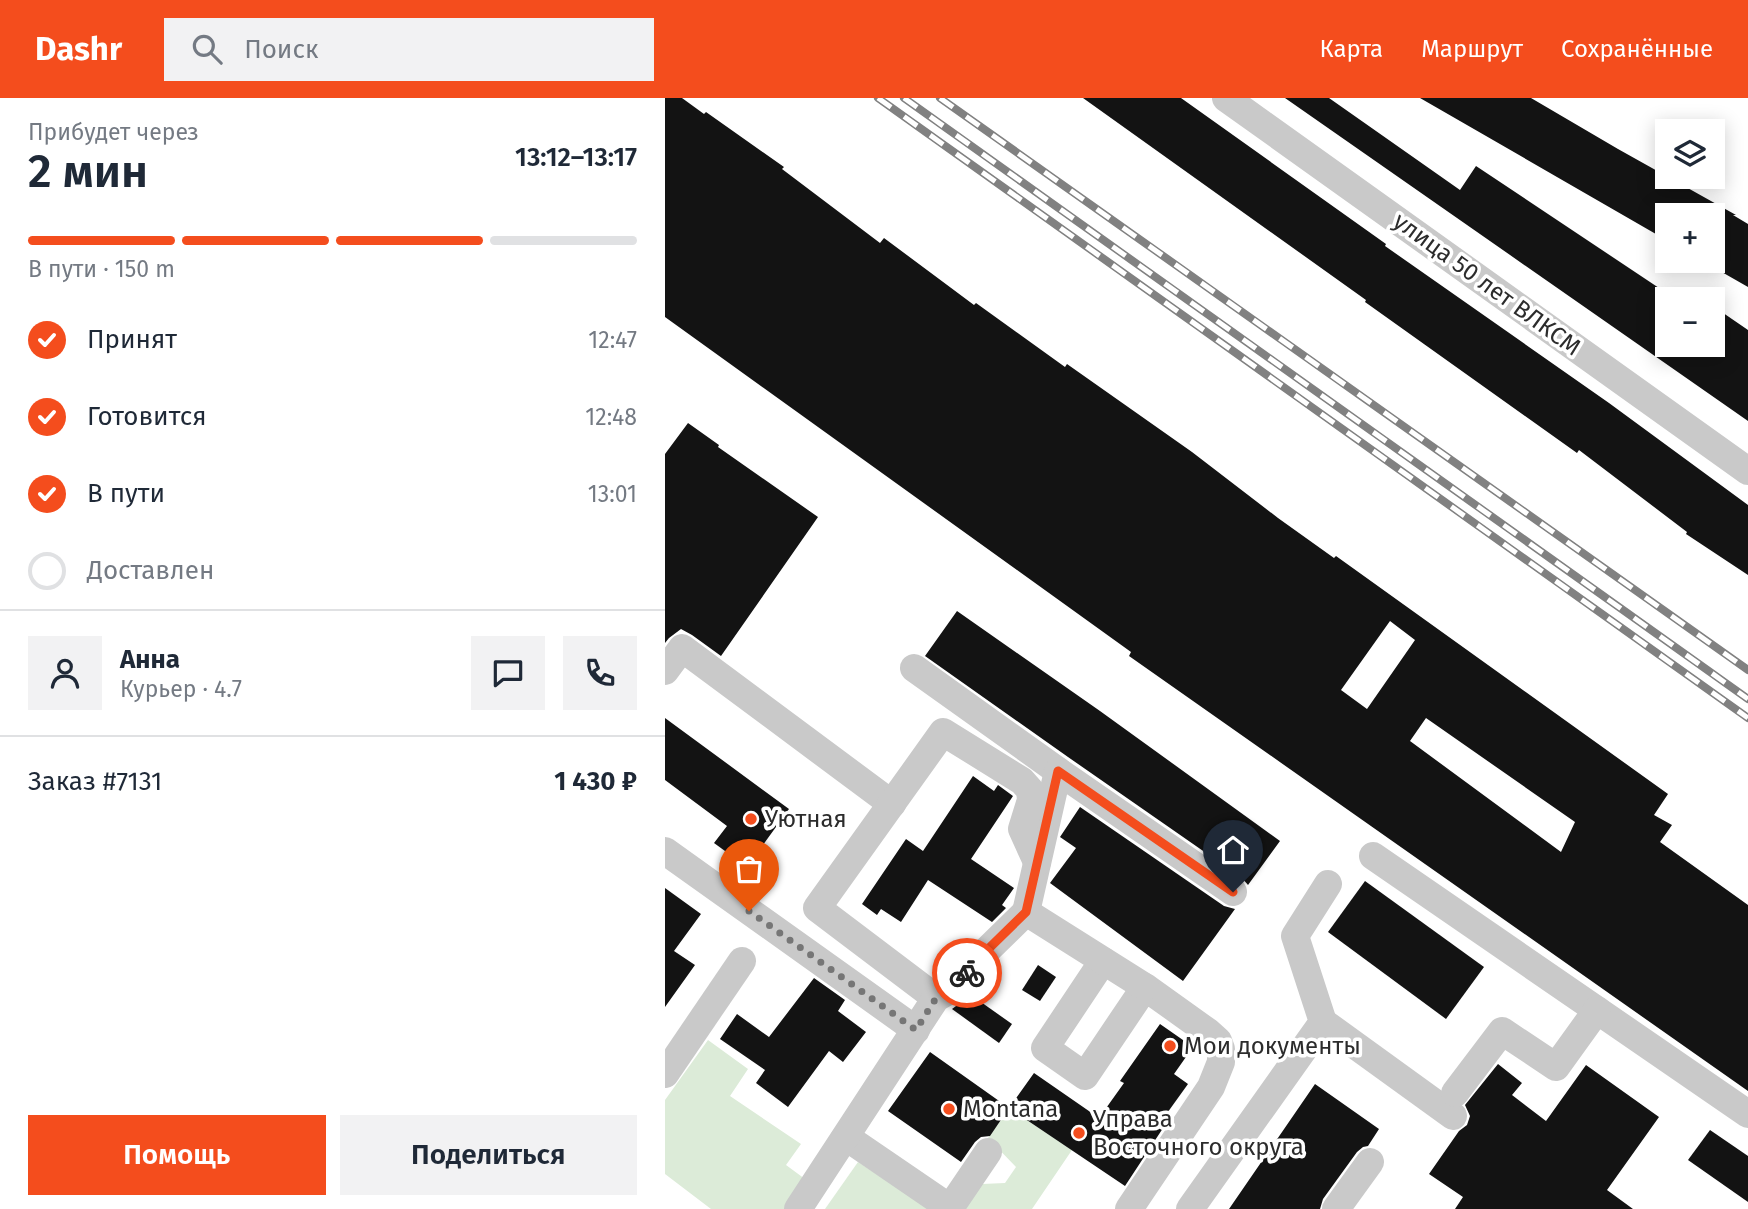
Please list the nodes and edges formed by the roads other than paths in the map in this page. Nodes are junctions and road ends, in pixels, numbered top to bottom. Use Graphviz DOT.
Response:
graph roads {
  1 [pos="1226,98"];
  2 [pos="1748,471"];
  3 [pos="914,668"];
  4 [pos="665,671"];
  5 [pos="1058,771"];
  6 [pos="892,804"];
  7 [pos="665,851"];
  8 [pos="1373,856"];
  9 [pos="1037,863"];
  10 [pos="1328,884"];
  11 [pos="1233,892"];
  12 [pos="1026,912"];
  13 [pos="742,961"];
  14 [pos="1103,961"];
  15 [pos="1145,988"];
  16 [pos="936,998"];
  17 [pos="1597,1010"];
  18 [pos="1323,1022"];
  19 [pos="916,1030"];
  20 [pos="665,1074"];
  21 [pos="1748,1114"];
  22 [pos="846,1137"];
  23 [pos="988,1152"];
  24 [pos="1370,1161"];
  25 [pos="798,1209"];
  26 [pos="1129,1209"];
  27 [pos="1190,1209"];
  28 [pos="1336,1209"];
  1 -- 2 [label="street, улица 50 лет ВЛКСМ"];
  3 -- 5 [label="street"];
  4 -- 6 [label="street"];
  5 -- 9 [label="street"];
  5 -- 11 [label="street"];
  6 -- 9 [label="street"];
  6 -- 16 [label="street"];
  7 -- 19 [label="street"];
  8 -- 17 [label="street"];
  9 -- 12 [label="street"];
  10 -- 18 [label="street"];
  12 -- 14 [label="street"];
  12 -- 16 [label="street"];
  13 -- 20 [label="street"];
  14 -- 15 [label="street"];
  14 -- 15 [label="street"];
  15 -- 26 [label="street"];
  16 -- 19 [label="street"];
  17 -- 18 [label="street"];
  17 -- 21 [label="street"];
  18 -- 27 [label="street"];
  19 -- 22 [label="street"];
  22 -- 23 [label="street"];
  22 -- 25 [label="street"];
  24 -- 28 [label="street"];
}
